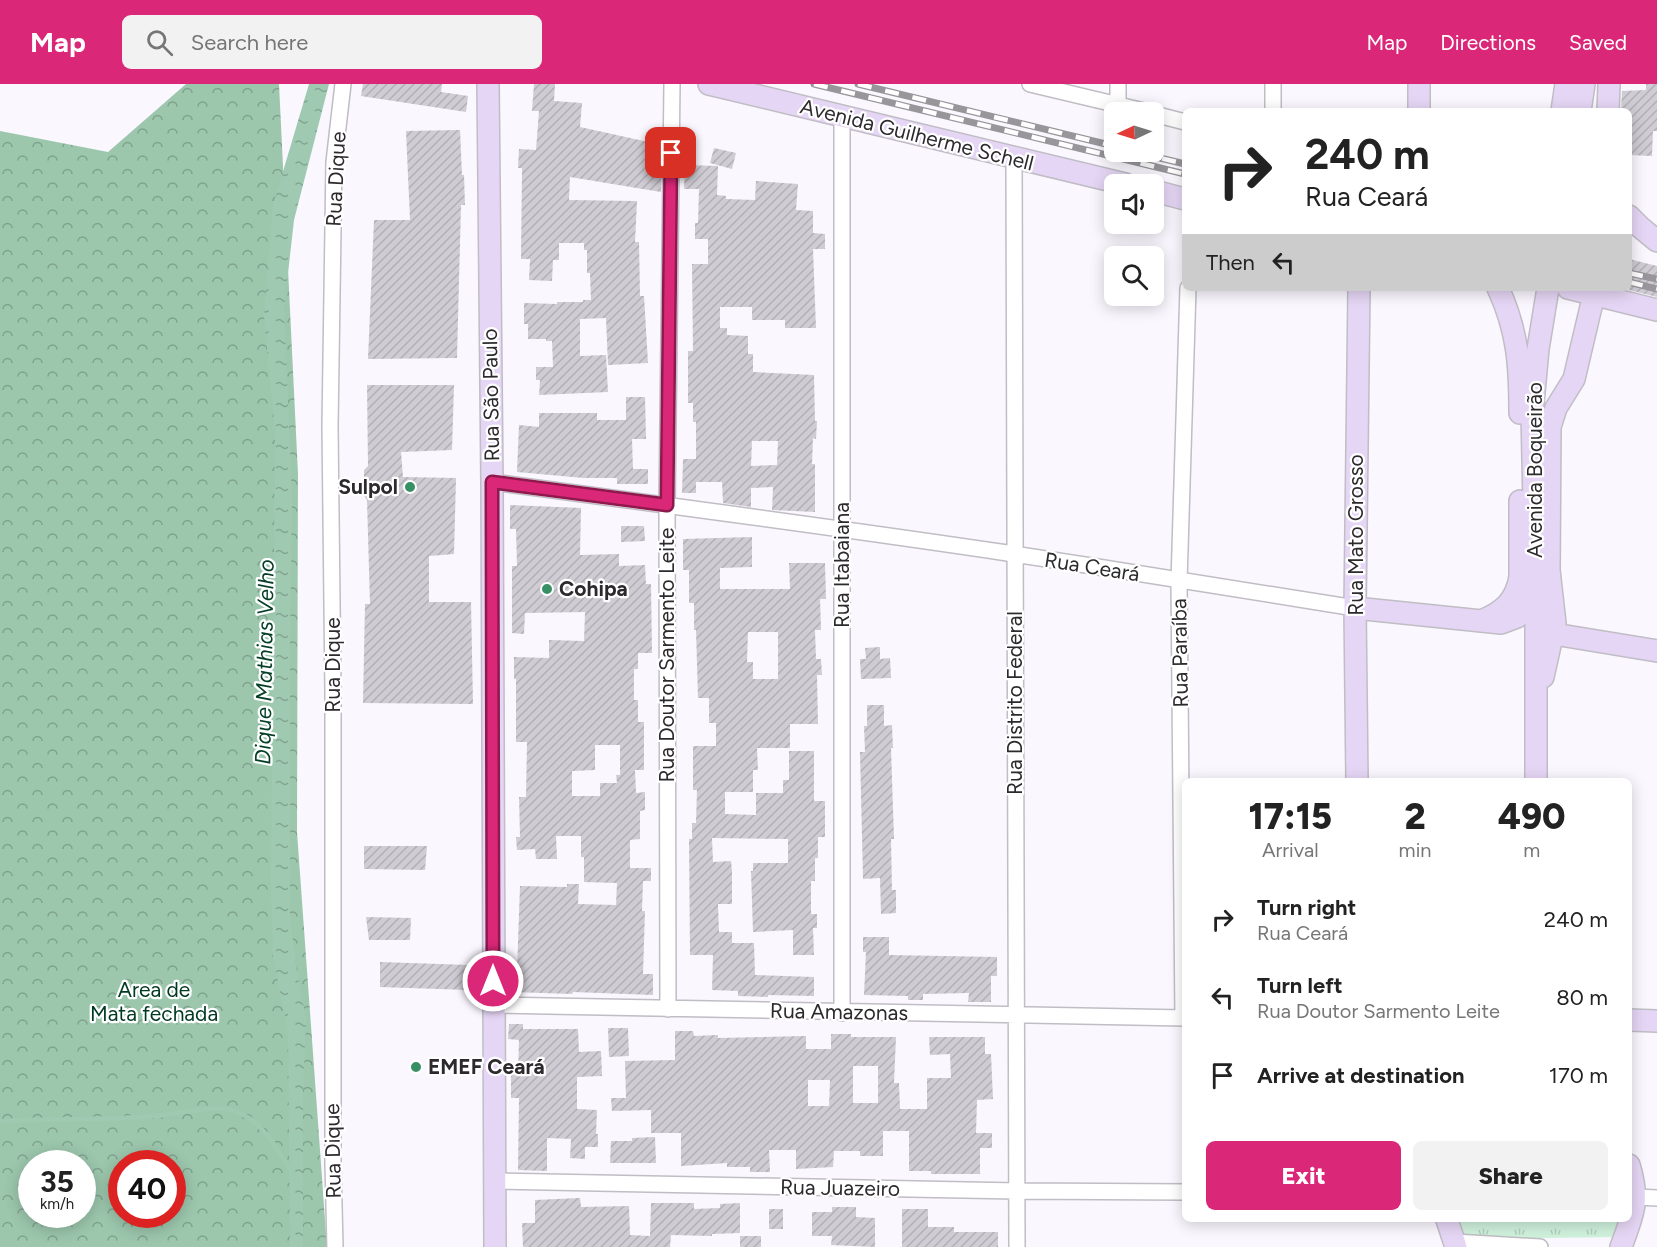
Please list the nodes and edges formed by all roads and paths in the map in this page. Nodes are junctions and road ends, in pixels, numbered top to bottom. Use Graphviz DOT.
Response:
graph roads {
  1 [pos="343,84"];
  2 [pos="488,84"];
  3 [pos="672,84"];
  4 [pos="709,84"];
  5 [pos="1030,84"];
  6 [pos="1118,84"];
  7 [pos="1273,84"];
  8 [pos="1419,84"];
  9 [pos="1566,84"];
  10 [pos="1584,84"];
  11 [pos="1609,84"];
  12 [pos="1105,102"];
  13 [pos="1118,102"];
  14 [pos="1273,108"];
  15 [pos="1419,108"];
  16 [pos="1562,108"];
  17 [pos="1580,108"];
  18 [pos="1608,108"];
  19 [pos="842,117"];
  20 [pos="1164,117"];
  21 [pos="1182,121"];
  22 [pos="1014,158"];
  23 [pos="1104,179"];
  24 [pos="1164,194"];
  25 [pos="1182,198"];
  26 [pos="1632,219"];
  27 [pos="1632,240"];
  28 [pos="1657,241"];
  29 [pos="1657,245"];
  30 [pos="1188,291"];
  31 [pos="1359,291"];
  32 [pos="1499,291"];
  33 [pos="1548,291"];
  34 [pos="1581,291"];
  35 [pos="1594,294"];
  36 [pos="1657,310"];
  37 [pos="492,482"];
  38 [pos="667,505"];
  39 [pos="842,530"];
  40 [pos="1014,554"];
  41 [pos="1179,582"];
  42 [pos="1536,589"];
  43 [pos="1355,608"];
  44 [pos="1481,621"];
  45 [pos="1554,634"];
  46 [pos="1657,651"];
  47 [pos="1535,719"];
  48 [pos="1357,778"];
  49 [pos="1536,778"];
  50 [pos="1182,844"];
  51 [pos="493,1005"];
  52 [pos="668,1009"];
  53 [pos="842,1013"];
  54 [pos="1015,1014"];
  55 [pos="1182,1018"];
  56 [pos="1632,1020"];
  57 [pos="1657,1021"];
  58 [pos="1632,1179"];
  59 [pos="494,1181"];
  60 [pos="1017,1191"];
  61 [pos="1182,1192"];
  62 [pos="1636,1197"];
  63 [pos="1657,1198"];
  64 [pos="1632,1218"];
  65 [pos="1448,1222"];
  66 [pos="1630,1222"];
  67 [pos="1455,1245"];
  68 [pos="335,1247"];
  69 [pos="495,1247"];
  70 [pos="1017,1247"];
  71 [pos="1540,1247"];
  72 [pos="1621,1247"];
  1 -- 68 [label="street, Rua Dique"];
  2 -- 37 [label="street, Rua São Paulo"];
  3 -- 38 [label="street, Rua Doutor Sarmento Leite"];
  4 -- 19 [label="street, Avenida Guilherme Schell"];
  5 -- 12 [label="street"];
  6 -- 13 [label="street"];
  7 -- 14 [label="street"];
  8 -- 15 [label="street"];
  9 -- 16 [label="street"];
  10 -- 17 [label="street"];
  11 -- 18 [label="street"];
  19 -- 22 [label="street, Avenida Guilherme Schell"];
  19 -- 39 [label="street, Rua Itabaiana"];
  20 -- 21 [label="street"];
  22 -- 23 [label="street, Avenida Guilherme Schell"];
  22 -- 40 [label="street, Rua Distrito Federal"];
  24 -- 25 [label="street"];
  26 -- 28 [label="street"];
  27 -- 29 [label="street"];
  30 -- 41 [label="street, Rua Paraíba"];
  31 -- 43 [label="street, Rua Mato Grosso"];
  32 -- 44 [label="street"];
  33 -- 42 [label="street, Avenida Boqueirão"];
  34 -- 35 [label="street"];
  35 -- 36 [label="street"];
  35 -- 45 [label="street"];
  37 -- 38 [label="street, Rua Ceará"];
  37 -- 51 [label="street, Rua São Paulo"];
  38 -- 39 [label="street, Rua Ceará"];
  38 -- 52 [label="street, Rua Doutor Sarmento Leite"];
  39 -- 40 [label="street, Rua Ceará"];
  39 -- 53 [label="street, Rua Itabaiana"];
  40 -- 41 [label="street, Rua Ceará"];
  40 -- 54 [label="street, Rua Distrito Federal"];
  41 -- 43 [label="street, Rua Ceará"];
  41 -- 50 [label="street, Rua Paraíba"];
  42 -- 44 [label="street, Rua Ceará"];
  42 -- 45 [label="street"];
  42 -- 47 [label="street"];
  43 -- 44 [label="street, Rua Ceará"];
  43 -- 48 [label="street, Rua Mato Grosso"];
  45 -- 46 [label="street"];
  45 -- 47 [label="street"];
  47 -- 49 [label="street"];
  51 -- 52 [label="street, Rua Amazonas"];
  51 -- 59 [label="street, Rua São Paulo"];
  52 -- 53 [label="street, Rua Amazonas"];
  53 -- 54 [label="street, Rua Amazonas"];
  54 -- 55 [label="street, Rua Amazonas"];
  54 -- 60 [label="street, Rua Distrito Federal"];
  56 -- 57 [label="street"];
  58 -- 62 [label="street"];
  59 -- 60 [label="street, Rua Juazeiro"];
  59 -- 69 [label="street, Rua São Paulo"];
  60 -- 61 [label="street, Rua Juazeiro"];
  60 -- 70 [label="street, Rua Distrito Federal"];
  62 -- 63 [label="street"];
  62 -- 64 [label="street"];
  65 -- 67 [label="street"];
  66 -- 72 [label="street"];
  67 -- 71 [label="street"];
}
